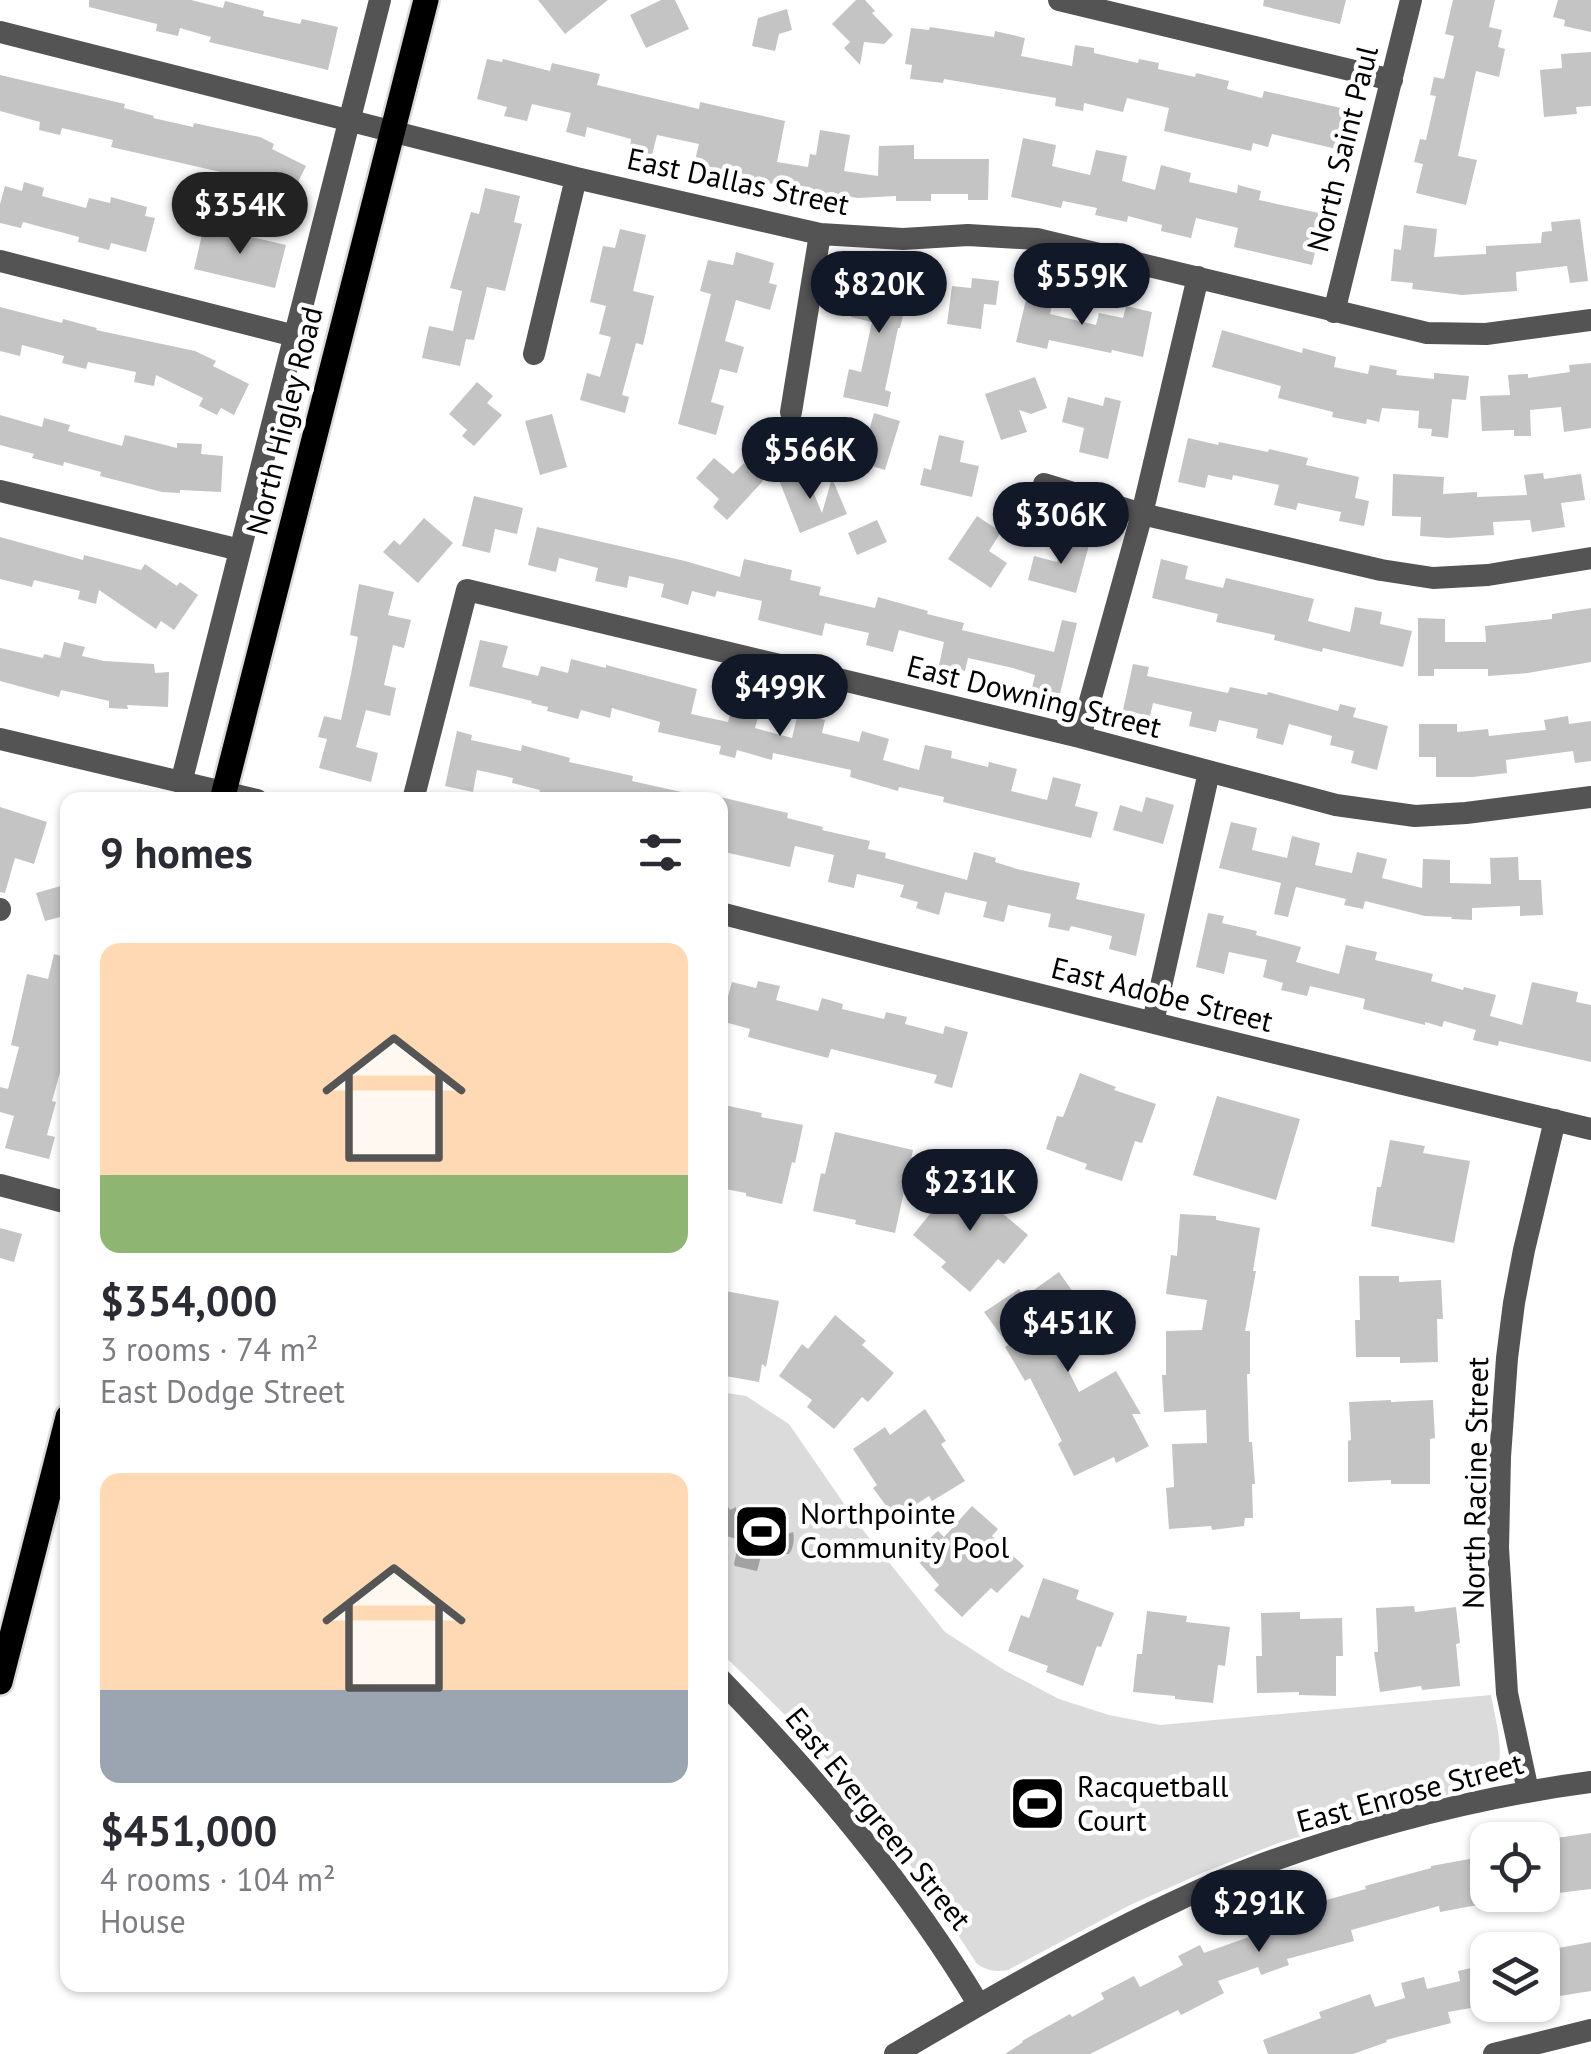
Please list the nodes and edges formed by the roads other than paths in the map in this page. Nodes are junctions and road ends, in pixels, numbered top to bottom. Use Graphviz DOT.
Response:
graph roads {
  1 [pos="380,0"];
  2 [pos="426,0"];
  3 [pos="1059,0"];
  4 [pos="1412,0"];
  5 [pos="0,32"];
  6 [pos="1392,80"];
  7 [pos="349,120"];
  8 [pos="392,130"];
  9 [pos="576,178"];
  10 [pos="820,234"];
  11 [pos="0,261"];
  12 [pos="1198,276"];
  13 [pos="1334,312"];
  14 [pos="1591,320"];
  15 [pos="294,336"];
  16 [pos="534,354"];
  17 [pos="791,412"];
  18 [pos="1044,484"];
  19 [pos="0,491"];
  20 [pos="1142,514"];
  21 [pos="240,550"];
  22 [pos="1591,558"];
  23 [pos="1080,737"];
  24 [pos="0,739"];
  25 [pos="1209,772"];
  26 [pos="181,783"];
  27 [pos="210,792"];
  28 [pos="224,792"];
  29 [pos="414,792"];
  30 [pos="1591,796"];
  31 [pos="728,915"];
  32 [pos="1153,1022"];
  33 [pos="1555,1120"];
  34 [pos="1591,1129"];
  35 [pos="0,1185"];
  36 [pos="60,1200"];
  37 [pos="60,1449"];
  38 [pos="0,1682"];
  39 [pos="728,1688"];
  40 [pos="1591,1782"];
  41 [pos="1528,1790"];
  42 [pos="979,2005"];
  43 [pos="1591,2030"];
  44 [pos="895,2054"];
  45 [pos="1494,2054"];
  1 -- 7 [label="street, North Higley Road"];
  2 -- 8 [label="main road, North Higley Road"];
  3 -- 6 [label="street"];
  4 -- 6 [label="street, North Saint Paul"];
  5 -- 7 [label="street, East Dallas Street"];
  6 -- 13 [label="street, North Saint Paul"];
  7 -- 8 [label="street, East Dallas Street"];
  7 -- 15 [label="street, North Higley Road"];
  8 -- 9 [label="street, East Dallas Street"];
  8 -- 28 [label="main road, North Higley Road"];
  9 -- 10 [label="street, East Dallas Street"];
  9 -- 16 [label="street"];
  10 -- 12 [label="street, East Dallas Street"];
  10 -- 17 [label="street"];
  11 -- 15 [label="street"];
  12 -- 13 [label="street, East Dallas Street"];
  12 -- 20 [label="street"];
  13 -- 14 [label="street, East Dallas Street"];
  15 -- 21 [label="street, North Higley Road"];
  18 -- 20 [label="street"];
  19 -- 21 [label="street"];
  20 -- 22 [label="street"];
  20 -- 23 [label="street"];
  21 -- 26 [label="street, North Higley Road"];
  23 -- 25 [label="street, East Downing Street"];
  23 -- 29 [label="street, East Downing Street"];
  24 -- 26 [label="street"];
  25 -- 30 [label="street, East Downing Street"];
  25 -- 32 [label="street"];
  26 -- 27 [label="street"];
  31 -- 32 [label="street, East Adobe Street"];
  32 -- 33 [label="street, East Adobe Street"];
  33 -- 34 [label="street, East Adobe Street"];
  33 -- 41 [label="street, North Racine Street"];
  35 -- 36 [label="street"];
  37 -- 38 [label="main road"];
  39 -- 42 [label="street, East Evergreen Street"];
  40 -- 41 [label="street, East Enrose Street"];
  41 -- 42 [label="street, East Enrose Street"];
  42 -- 44 [label="street, East Enrose Street"];
  43 -- 45 [label="street"];
}
